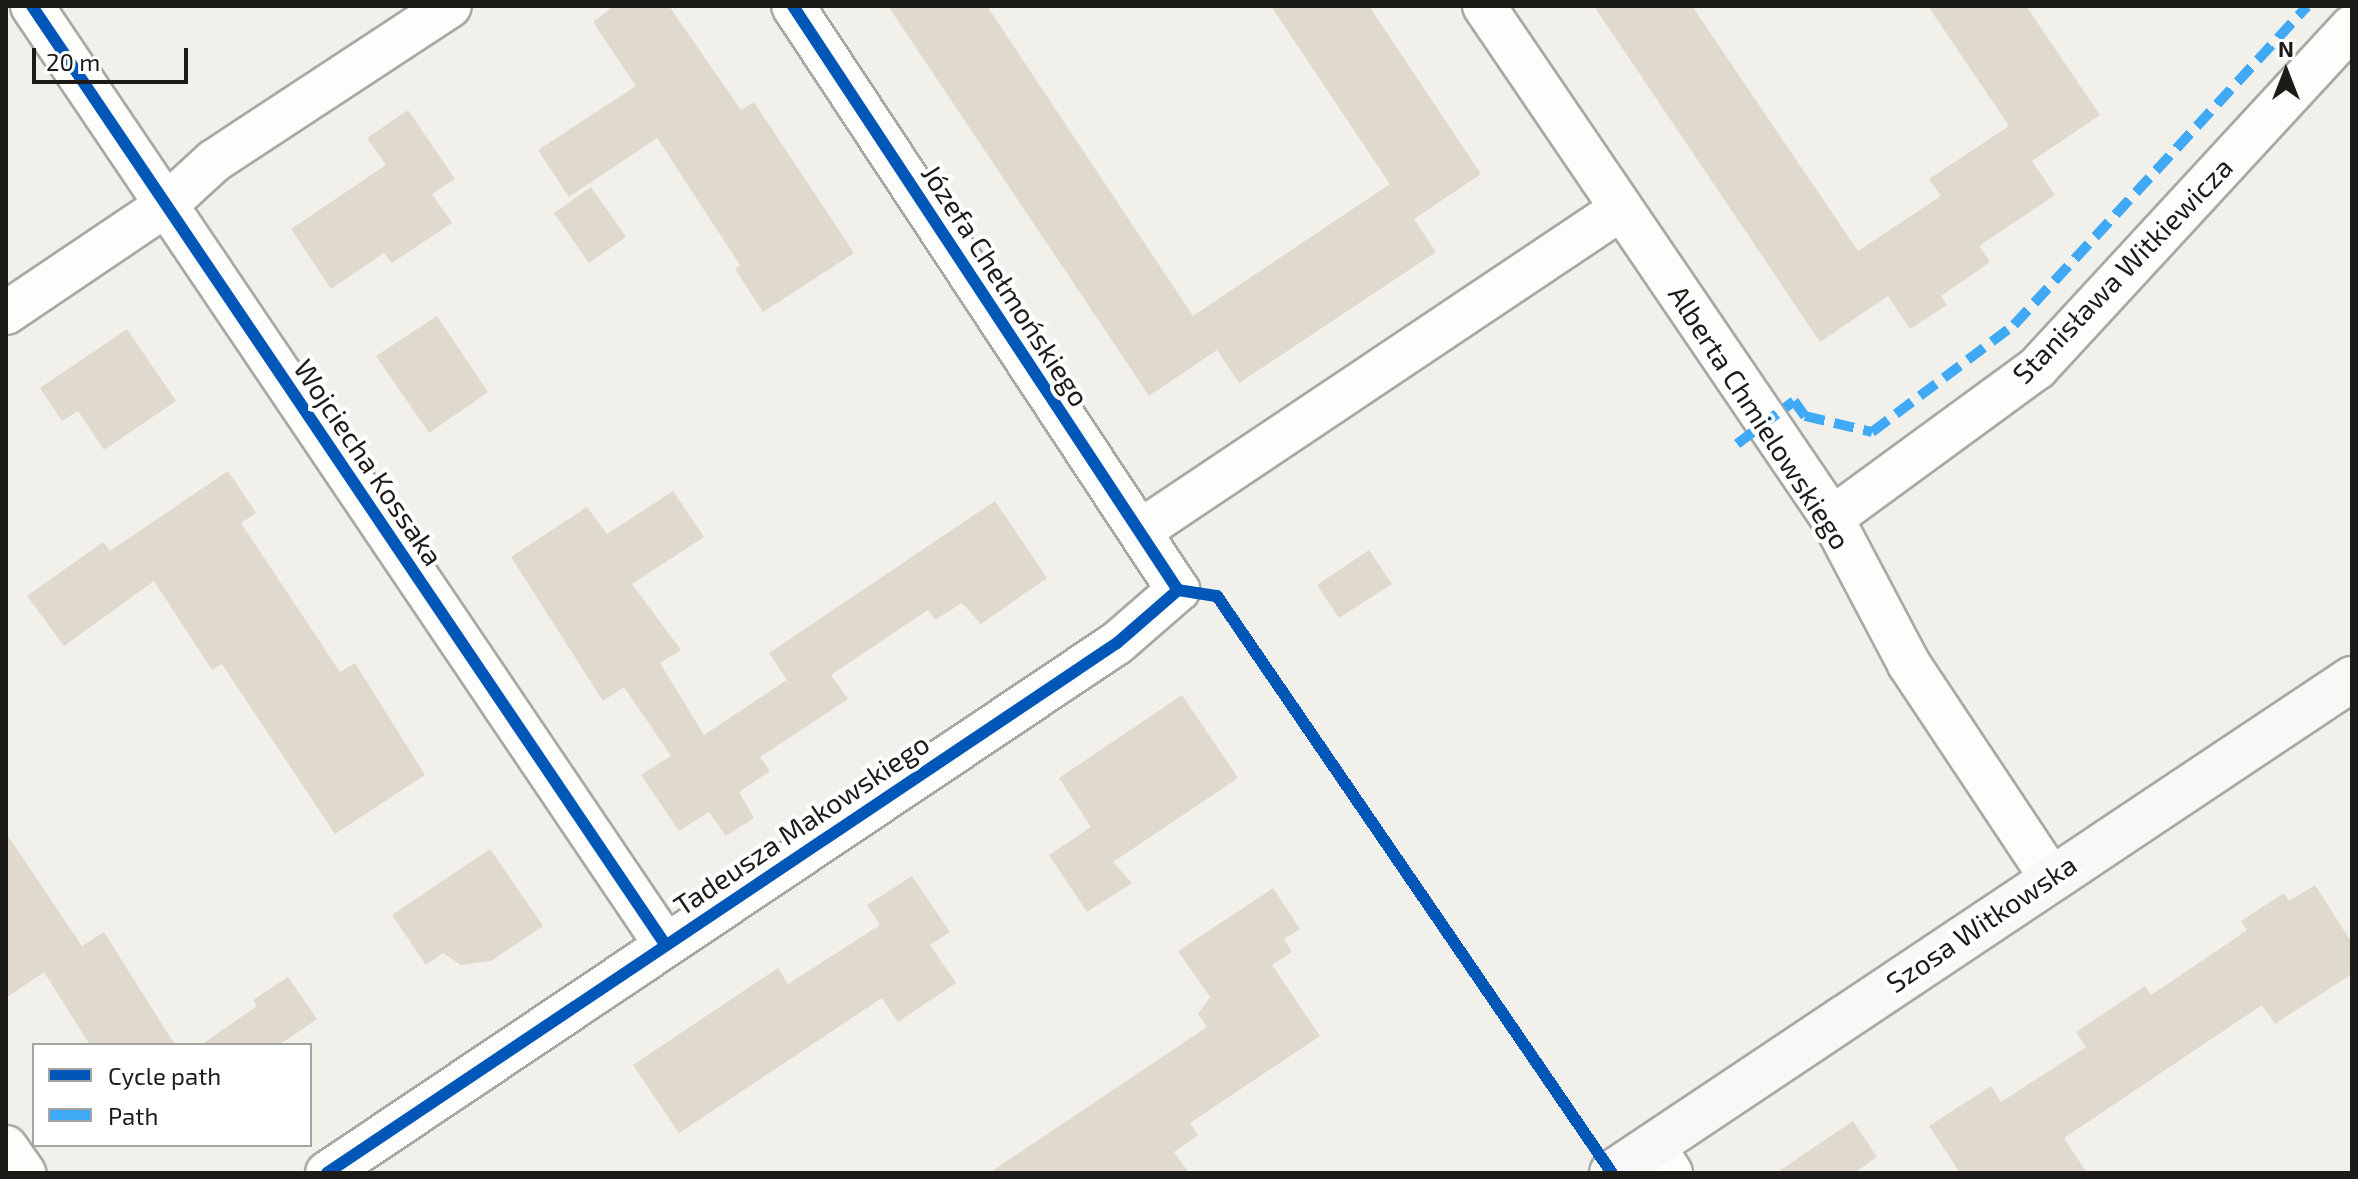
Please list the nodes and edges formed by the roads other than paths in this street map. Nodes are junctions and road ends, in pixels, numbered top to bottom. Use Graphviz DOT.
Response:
graph roads {
  1 [pos="32,6"];
  2 [pos="450,6"];
  3 [pos="793,6"];
  4 [pos="1484,6"];
  5 [pos="2352,27"];
  6 [pos="166,205"];
  7 [pos="1621,209"];
  8 [pos="6,313"];
  9 [pos="1832,518"];
  10 [pos="1140,531"];
  11 [pos="1178,590"];
  12 [pos="2352,679"];
  13 [pos="2050,876"];
  14 [pos="665,944"];
  15 [pos="6,1147"];
  16 [pos="1662,1159"];
  17 [pos="24,1173"];
  18 [pos="327,1173"];
  19 [pos="1612,1173"];
  1 -- 6 [label="street, Wojciecha Kossaka"];
  2 -- 6 [label="street"];
  3 -- 10 [label="street, Józefa Chełmońskiego"];
  4 -- 7 [label="street, Alberta Chmielowskiego"];
  5 -- 9 [label="street, Stanisława Witkiewicza"];
  6 -- 8 [label="street"];
  6 -- 14 [label="street, Wojciecha Kossaka"];
  7 -- 9 [label="street, Alberta Chmielowskiego"];
  7 -- 10 [label="street"];
  9 -- 13 [label="street, Alberta Chmielowskiego"];
  10 -- 11 [label="street, Józefa Chełmońskiego"];
  11 -- 14 [label="street, Tadeusza Makowskiego"];
  12 -- 13 [label="street, Szosa Witkowska"];
  13 -- 16 [label="street, Szosa Witkowska"];
  14 -- 18 [label="street, Tadeusza Makowskiego"];
  15 -- 17 [label="street"];
  16 -- 19 [label="street, Szosa Witkowska"];
}
